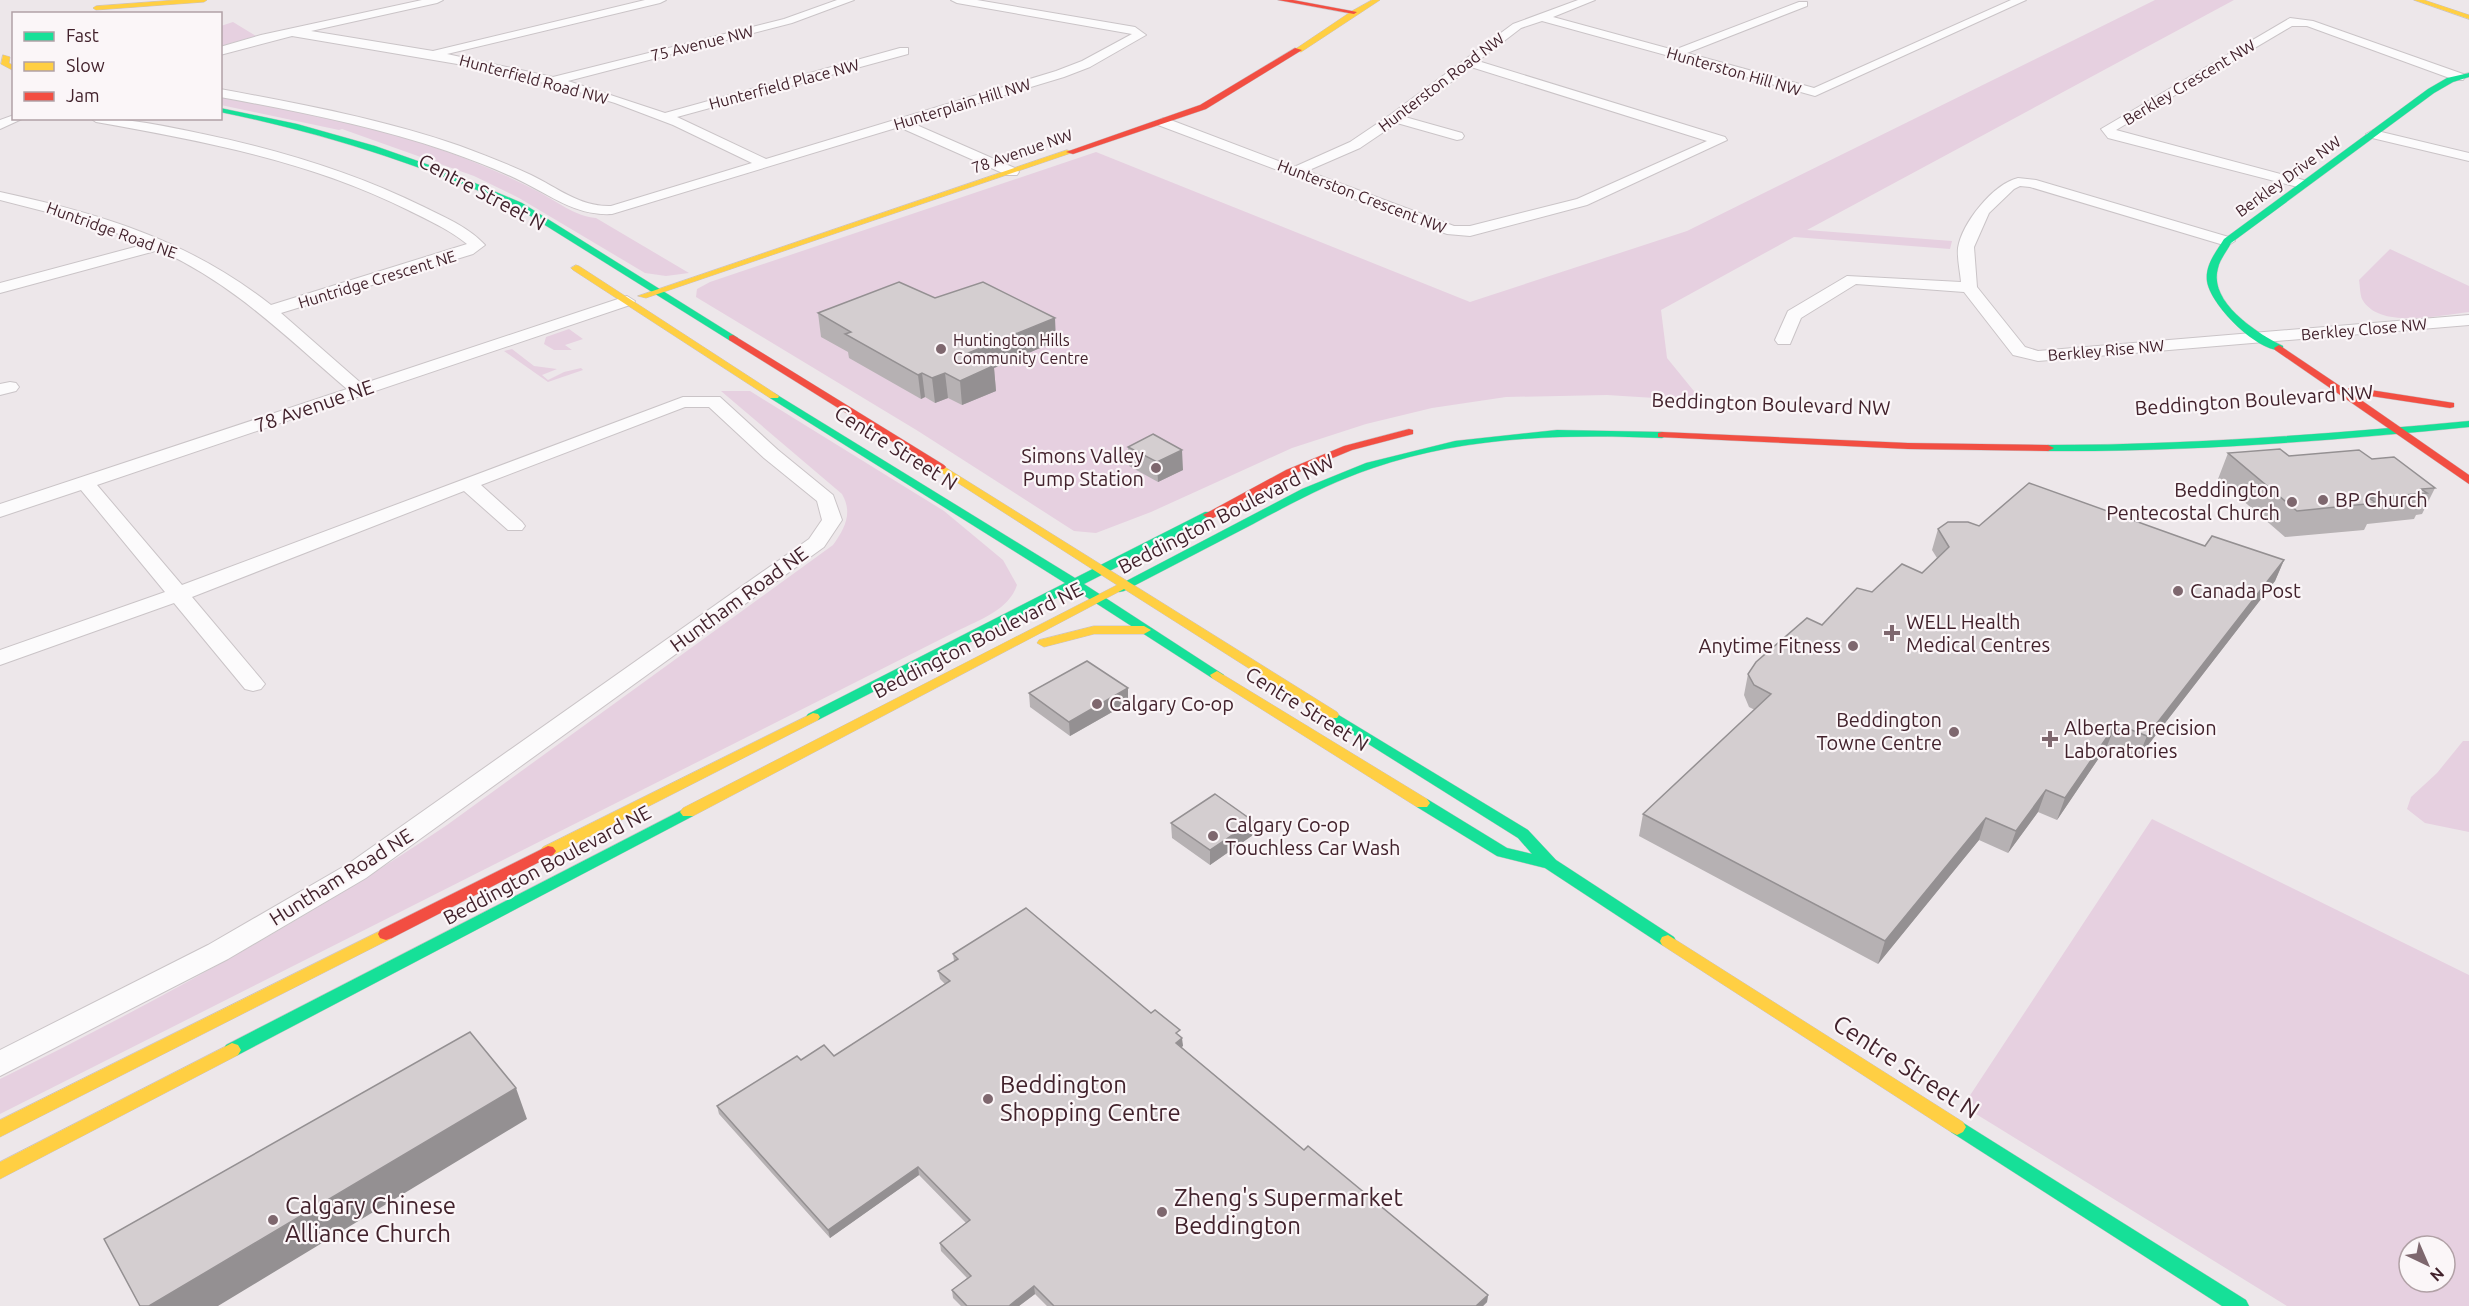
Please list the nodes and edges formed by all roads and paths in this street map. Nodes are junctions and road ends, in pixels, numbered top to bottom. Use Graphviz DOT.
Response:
graph roads {
  1 [pos="204,0"];
  2 [pos="437,0"];
  3 [pos="660,0"];
  4 [pos="848,0"];
  5 [pos="957,0"];
  6 [pos="1281,0"];
  7 [pos="1377,0"];
  8 [pos="1589,0"];
  9 [pos="2018,0"];
  10 [pos="2416,0"];
  11 [pos="412,2"];
  12 [pos="1803,4"];
  13 [pos="107,7"];
  14 [pos="1354,12"];
  15 [pos="1540,17"];
  16 [pos="2469,17"];
  17 [pos="292,32"];
  18 [pos="222,50"];
  19 [pos="904,51"];
  20 [pos="433,53"];
  21 [pos="1674,54"];
  22 [pos="1469,62"];
  23 [pos="2464,76"];
  24 [pos="554,81"];
  25 [pos="222,93"];
  26 [pos="222,110"];
  27 [pos="664,117"];
  28 [pos="1395,118"];
  29 [pos="106,120"];
  30 [pos="210,120"];
  31 [pos="1163,122"];
  32 [pos="901,123"];
  33 [pos="2373,134"];
  34 [pos="1457,136"];
  35 [pos="2469,157"];
  36 [pos="765,164"];
  37 [pos="1296,171"];
  38 [pos="1012,172"];
  39 [pos="416,178"];
  40 [pos="2302,184"];
  41 [pos="4,198"];
  42 [pos="2227,241"];
  43 [pos="162,244"];
  44 [pos="563,259"];
  45 [pos="1969,287"];
  46 [pos="0,288"];
  47 [pos="657,292"];
  48 [pos="627,302"];
  49 [pos="267,312"];
  50 [pos="2469,320"];
  51 [pos="2259,339"];
  52 [pos="1784,340"];
  53 [pos="2270,359"];
  54 [pos="2340,387"];
  55 [pos="359,390"];
  56 [pos="2373,411"];
  57 [pos="2469,424"];
  58 [pos="1420,429"];
  59 [pos="2402,431"];
  60 [pos="2373,434"];
  61 [pos="2266,441"];
  62 [pos="2387,444"];
  63 [pos="2351,449"];
  64 [pos="2469,480"];
  65 [pos="85,483"];
  66 [pos="468,484"];
  67 [pos="0,511"];
  68 [pos="515,526"];
  69 [pos="1179,530"];
  70 [pos="1000,536"];
  71 [pos="1136,537"];
  72 [pos="1059,541"];
  73 [pos="1089,542"];
  74 [pos="1018,566"];
  75 [pos="1103,570"];
  76 [pos="1074,585"];
  77 [pos="1127,586"];
  78 [pos="1029,587"];
  79 [pos="1112,593"];
  80 [pos="178,594"];
  81 [pos="1098,600"];
  82 [pos="1026,608"];
  83 [pos="1144,630"];
  84 [pos="0,658"];
  85 [pos="973,663"];
  86 [pos="253,684"];
  87 [pos="1550,864"];
  88 [pos="0,1064"];
  89 [pos="0,1129"];
  90 [pos="0,1171"];
  91 [pos="2239,1306"];
  1 -- 13 [label="main road"];
  2 -- 11 [label="street"];
  3 -- 20 [label="street"];
  4 -- 24 [label="street, 75 Avenue NW"];
  5 -- 32 [label="street, Hunterplain Hill NW"];
  6 -- 14 [label="main road"];
  7 -- 14 [label="main road, 78 Avenue NW"];
  8 -- 15 [label="street, Hunterston Road NW"];
  9 -- 21 [label="street, Hunterston Hill NW"];
  10 -- 16 [label="main road"];
  11 -- 17 [label="street"];
  12 -- 21 [label="street"];
  14 -- 31 [label="main road, 78 Avenue NW"];
  15 -- 21 [label="street, Hunterston Hill NW"];
  15 -- 22 [label="street, Hunterston Road NW"];
  17 -- 18 [label="street"];
  17 -- 20 [label="street, Hunterfield Road NW"];
  19 -- 27 [label="street, Hunterfield Place NW"];
  20 -- 24 [label="street, Hunterfield Road NW"];
  22 -- 28 [label="street, Hunterston Road NW"];
  22 -- 37 [label="street, Hunterston Crescent NW"];
  23 -- 33 [label="main road, Berkley Drive NW"];
  23 -- 40 [label="street, Berkley Crescent NW"];
  24 -- 27 [label="street, Hunterfield Road NW"];
  25 -- 36 [label="street, Hunterplain Hill NW"];
  26 -- 47 [label="main road, Centre Street N"];
  27 -- 36 [label="street, Hunterfield Road NW"];
  28 -- 34 [label="street"];
  28 -- 37 [label="street, Hunterston Road NW"];
  29 -- 49 [label="street, Huntridge Crescent NE"];
  30 -- 39 [label="main road, Centre Street N"];
  31 -- 37 [label="street, Hunterston Crescent NW"];
  31 -- 38 [label="main road, 78 Avenue NW"];
  32 -- 36 [label="street, Hunterplain Hill NW"];
  32 -- 38 [label="street"];
  33 -- 35 [label="street"];
  33 -- 40 [label="main road, Berkley Drive NW"];
  38 -- 47 [label="main road, 78 Avenue NW"];
  40 -- 42 [label="main road, Berkley Drive NW"];
  41 -- 43 [label="street, Huntridge Road NE"];
  42 -- 45 [label="street"];
  42 -- 51 [label="main road, Berkley Drive NW"];
  43 -- 46 [label="street"];
  43 -- 49 [label="street, Huntridge Road NE"];
  44 -- 48 [label="main road, Centre Street N"];
  45 -- 51 [label="street, Berkley Rise NW"];
  45 -- 52 [label="street"];
  47 -- 48 [label="main road, 78 Avenue NW"];
  47 -- 72 [label="main road, Centre Street N"];
  48 -- 55 [label="street, 78 Avenue NE"];
  48 -- 70 [label="main road, Centre Street N"];
  49 -- 55 [label="street, Huntridge Road NE"];
  50 -- 51 [label="street, Berkley Close NW"];
  51 -- 53 [label="main road, Berkley Drive NW"];
  51 -- 54 [label="main road, Berkley Drive NW"];
  54 -- 56 [label="main road, Berkley Drive NW"];
  54 -- 56 [label="main road, Beddington Boulevard NW"];
  55 -- 65 [label="street, 78 Avenue NE"];
  56 -- 59 [label="main road, Berkley Drive NW"];
  56 -- 60 [label="main road, Beddington Boulevard NW"];
  57 -- 59 [label="main road, Beddington Boulevard NW"];
  58 -- 69 [label="main road, Beddington Boulevard NW"];
  59 -- 60 [label="main road, Beddington Boulevard NW"];
  59 -- 64 [label="main road, Berkley Drive NW"];
  60 -- 61 [label="main road, Beddington Boulevard NW"];
  60 -- 62 [label="main road"];
  61 -- 63 [label="main road"];
  61 -- 77 [label="main road, Beddington Boulevard NW"];
  65 -- 67 [label="street, 78 Avenue NE"];
  65 -- 80 [label="street"];
  66 -- 68 [label="street"];
  66 -- 80 [label="street, Huntham Road NE"];
  66 -- 88 [label="street, Huntham Road NE"];
  69 -- 71 [label="main road"];
  69 -- 75 [label="main road, Beddington Boulevard NW"];
  70 -- 74 [label="main road"];
  70 -- 76 [label="main road, Centre Street N"];
  72 -- 73 [label="main road"];
  72 -- 75 [label="main road, Centre Street N"];
  75 -- 76 [label="main road, Beddington Boulevard NE"];
  75 -- 77 [label="main road, Centre Street N"];
  76 -- 81 [label="main road, Centre Street N"];
  76 -- 82 [label="main road, Beddington Boulevard NE"];
  77 -- 79 [label="main road, Beddington Boulevard NW"];
  77 -- 87 [label="main road, Centre Street N"];
  78 -- 82 [label="main road"];
  79 -- 81 [label="main road, Beddington Boulevard NE"];
  80 -- 84 [label="street, Huntham Road NE"];
  80 -- 86 [label="street"];
  81 -- 83 [label="main road, Centre Street N"];
  81 -- 85 [label="main road, Beddington Boulevard NE"];
  82 -- 89 [label="main road, Beddington Boulevard NE"];
  83 -- 85 [label="main road"];
  83 -- 87 [label="main road, Centre Street N"];
  85 -- 90 [label="main road, Beddington Boulevard NE"];
  87 -- 91 [label="main road, Centre Street N"];
}
